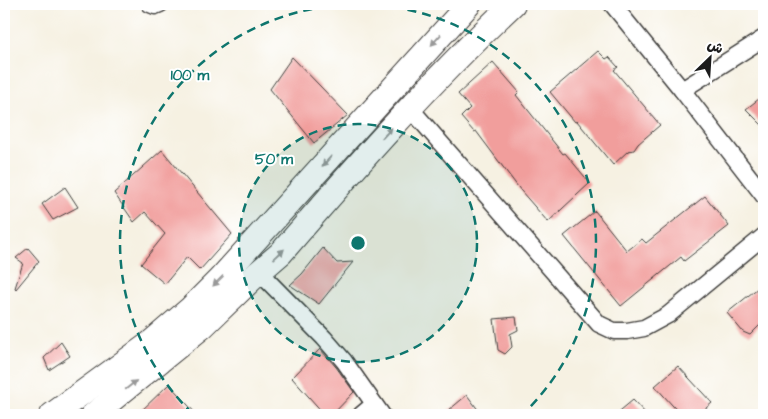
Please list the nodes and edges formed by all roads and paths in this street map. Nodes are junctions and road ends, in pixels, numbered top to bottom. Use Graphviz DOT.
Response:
graph roads {
  1 [pos="150,4"];
  2 [pos="160,4"];
  3 [pos="469,4"];
  4 [pos="513,4"];
  5 [pos="612,4"];
  6 [pos="764,38"];
  7 [pos="682,90"];
  8 [pos="410,108"];
  9 [pos="764,196"];
  10 [pos="764,236"];
  11 [pos="259,272"];
  12 [pos="378,410"];
  13 [pos="52,415"];
  14 [pos="93,415"];
  15 [pos="360,415"];
  1 -- 2 [label="street"];
  3 -- 13 [label="main road, one-way"];
  4 -- 8 [label="main road"];
  5 -- 7 [label="street"];
  6 -- 7 [label="street"];
  7 -- 9 [label="street"];
  8 -- 10 [label="street"];
  11 -- 8 [label="main road, one-way"];
  11 -- 12 [label="street"];
  14 -- 11 [label="main road, one-way"];
  12 -- 15 [label="street"];
}
